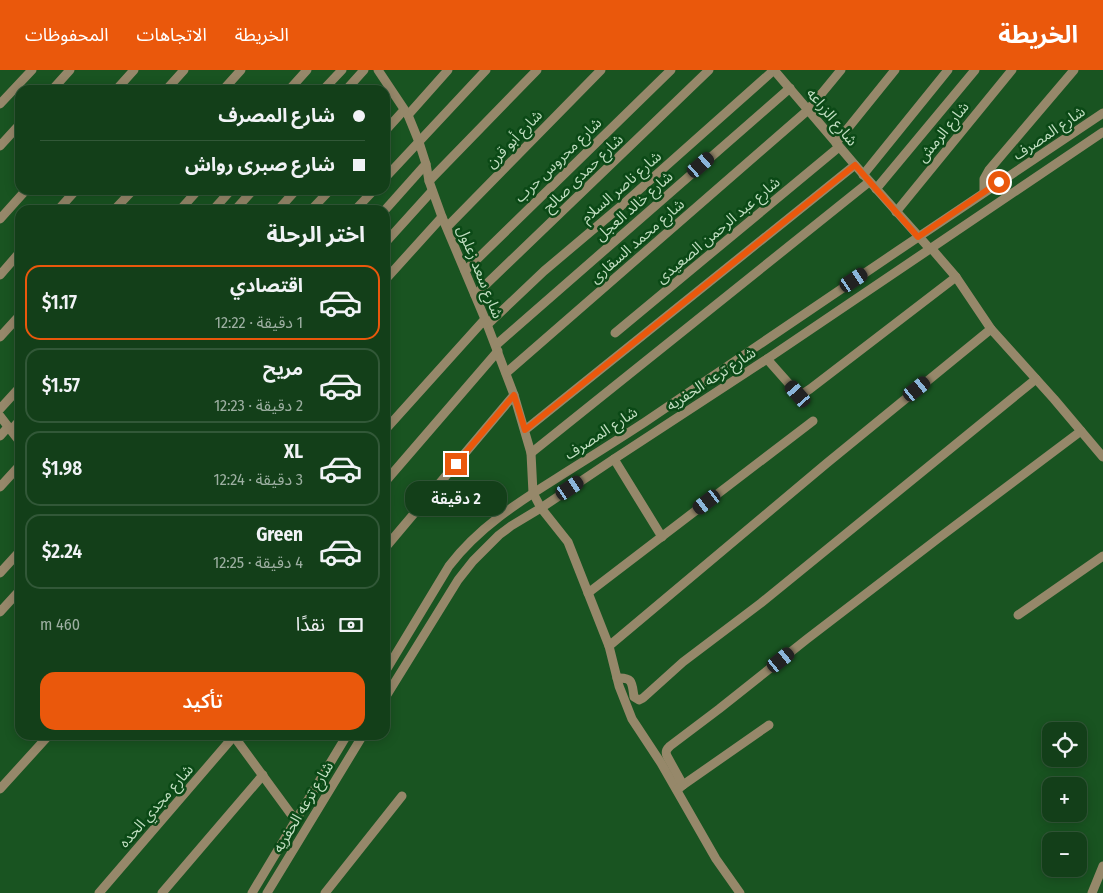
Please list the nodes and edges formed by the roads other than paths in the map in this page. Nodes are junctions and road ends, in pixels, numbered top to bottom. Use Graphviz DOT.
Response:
graph roads {
  1 [pos="32,70"];
  2 [pos="70,70"];
  3 [pos="134,70"];
  4 [pos="184,70"];
  5 [pos="241,70"];
  6 [pos="307,70"];
  7 [pos="342,70"];
  8 [pos="364,70"];
  9 [pos="390,70"];
  10 [pos="448,70"];
  11 [pos="486,70"];
  12 [pos="537,70"];
  13 [pos="601,70"];
  14 [pos="671,70"];
  15 [pos="709,70"];
  16 [pos="774,70"];
  17 [pos="841,70"];
  18 [pos="896,70"];
  19 [pos="948,70"];
  20 [pos="975,70"];
  21 [pos="1012,70"];
  22 [pos="1074,70"];
  23 [pos="381,74"];
  24 [pos="18,85"];
  25 [pos="56,85"];
  26 [pos="120,85"];
  27 [pos="170,85"];
  28 [pos="228,85"];
  29 [pos="293,85"];
  30 [pos="328,85"];
  31 [pos="350,85"];
  32 [pos="15,88"];
  33 [pos="790,88"];
  34 [pos="390,93"];
  35 [pos="0,104"];
  36 [pos="808,110"];
  37 [pos="406,112"];
  38 [pos="1103,113"];
  39 [pos="390,126"];
  40 [pos="15,130"];
  41 [pos="1103,132"];
  42 [pos="419,142"];
  43 [pos="838,145"];
  44 [pos="0,146"];
  45 [pos="426,164"];
  46 [pos="855,165"];
  47 [pos="390,173"];
  48 [pos="866,178"];
  49 [pos="429,181"];
  50 [pos="876,189"];
  51 [pos="432,191"];
  52 [pos="984,192"];
  53 [pos="22,195"];
  54 [pos="72,195"];
  55 [pos="128,195"];
  56 [pos="194,195"];
  57 [pos="226,195"];
  58 [pos="248,195"];
  59 [pos="292,195"];
  60 [pos="325,195"];
  61 [pos="369,195"];
  62 [pos="62,205"];
  63 [pos="118,205"];
  64 [pos="184,205"];
  65 [pos="218,205"];
  66 [pos="240,205"];
  67 [pos="282,205"];
  68 [pos="316,205"];
  69 [pos="360,205"];
  70 [pos="389,205"];
  71 [pos="896,212"];
  72 [pos="442,217"];
  73 [pos="0,219"];
  74 [pos="447,227"];
  75 [pos="390,237"];
  76 [pos="918,237"];
  77 [pos="931,248"];
  78 [pos="15,258"];
  79 [pos="465,271"];
  80 [pos="390,274"];
  81 [pos="0,275"];
  82 [pos="956,277"];
  83 [pos="475,295"];
  84 [pos="15,320"];
  85 [pos="486,322"];
  86 [pos="992,329"];
  87 [pos="615,333"];
  88 [pos="0,337"];
  89 [pos="497,348"];
  90 [pos="767,359"];
  91 [pos="506,373"];
  92 [pos="1036,379"];
  93 [pos="15,392"];
  94 [pos="514,395"];
  95 [pos="0,409"];
  96 [pos="0,416"];
  97 [pos="813,421"];
  98 [pos="15,424"];
  99 [pos="390,425"];
  100 [pos="10,428"];
  101 [pos="525,430"];
  102 [pos="1081,431"];
  103 [pos="15,435"];
  104 [pos="0,436"];
  105 [pos="531,453"];
  106 [pos="1103,457"];
  107 [pos="614,459"];
  108 [pos="15,470"];
  109 [pos="390,476"];
  110 [pos="0,487"];
  111 [pos="533,493"];
  112 [pos="541,508"];
  113 [pos="662,537"];
  114 [pos="390,542"];
  115 [pos="1103,556"];
  116 [pos="15,557"];
  117 [pos="0,573"];
  118 [pos="588,593"];
  119 [pos="15,596"];
  120 [pos="0,612"];
  121 [pos="1018,615"];
  122 [pos="609,646"];
  123 [pos="390,664"];
  124 [pos="617,678"];
  125 [pos="390,690"];
  126 [pos="769,725"];
  127 [pos="45,740"];
  128 [pos="231,740"];
  129 [pos="237,740"];
  130 [pos="344,740"];
  131 [pos="360,740"];
  132 [pos="262,775"];
  133 [pos="680,787"];
  134 [pos="0,789"];
  135 [pos="402,796"];
  136 [pos="296,821"];
  137 [pos="1103,866"];
  138 [pos="99,893"];
  139 [pos="162,893"];
  140 [pos="252,893"];
  141 [pos="266,893"];
  142 [pos="325,893"];
  143 [pos="740,893"];
  144 [pos="1092,893"];
  1 -- 24 [label="street"];
  2 -- 25 [label="street"];
  3 -- 26 [label="street"];
  4 -- 27 [label="street"];
  5 -- 28 [label="street"];
  6 -- 29 [label="street"];
  7 -- 30 [label="street"];
  8 -- 31 [label="street"];
  9 -- 23 [label="street"];
  10 -- 37 [label="street"];
  11 -- 42 [label="street"];
  12 -- 49 [label="street"];
  13 -- 74 [label="street, شارع أبو قرن"];
  14 -- 79 [label="street, شارع محروس حرب"];
  15 -- 83 [label="street, شارع حمدى صالح"];
  16 -- 33 [label="street, شارع الزراعه"];
  16 -- 85 [label="street, شارع ناصر السلام"];
  17 -- 36 [label="street, شارع محمد السقارى"];
  18 -- 43 [label="street, شارع عبد الرحمن الصعيدى"];
  19 -- 48 [label="street"];
  20 -- 50 [label="street"];
  21 -- 71 [label="street, شارع الرمش"];
  22 -- 52 [label="street"];
  32 -- 35 [label="street"];
  33 -- 36 [label="street, شارع الزراعه"];
  33 -- 89 [label="street, شارع خالد العجل"];
  34 -- 37 [label="street, شارع سعد زعلول"];
  36 -- 43 [label="street, شارع الزراعه"];
  36 -- 91 [label="street, شارع محمد السقارى"];
  37 -- 39 [label="street"];
  37 -- 42 [label="street, شارع سعد زعلول"];
  38 -- 52 [label="street, شارع المصرف"];
  40 -- 44 [label="street"];
  41 -- 77 [label="street, شارع ترعه الحفريه"];
  42 -- 45 [label="street, شارع سعد زعلول"];
  42 -- 47 [label="street"];
  43 -- 46 [label="street, شارع الزراعه"];
  43 -- 87 [label="street, شارع عبد الرحمن الصعيدى"];
  45 -- 49 [label="street, شارع سعد زعلول"];
  45 -- 70 [label="street"];
  46 -- 48 [label="street, شارع الزراعه"];
  46 -- 101 [label="street"];
  48 -- 50 [label="street, شارع الزراعه"];
  48 -- 105 [label="street"];
  49 -- 51 [label="street, شارع سعد زعلول"];
  50 -- 71 [label="street, شارع الزراعه"];
  51 -- 72 [label="street, شارع سعد زعلول"];
  51 -- 75 [label="street"];
  52 -- 76 [label="street, شارع المصرف"];
  53 -- 73 [label="street"];
  54 -- 62 [label="street"];
  55 -- 63 [label="street"];
  56 -- 64 [label="street"];
  57 -- 65 [label="street"];
  58 -- 66 [label="street"];
  59 -- 67 [label="street"];
  60 -- 68 [label="street"];
  61 -- 69 [label="street"];
  71 -- 76 [label="street, شارع الزراعه"];
  72 -- 74 [label="street, شارع سعد زعلول"];
  72 -- 80 [label="street"];
  74 -- 79 [label="street, شارع سعد زعلول"];
  76 -- 77 [label="street, شارع الزراعه"];
  76 -- 111 [label="street, شارع المصرف"];
  77 -- 82 [label="street, شارع الزراعه"];
  77 -- 90 [label="street, شارع ترعه الحفريه"];
  78 -- 81 [label="street"];
  79 -- 83 [label="street, شارع سعد زعلول"];
  82 -- 86 [label="street, شارع الزراعه"];
  82 -- 90 [label="street"];
  83 -- 85 [label="street, شارع سعد زعلول"];
  84 -- 88 [label="street"];
  85 -- 89 [label="street, شارع سعد زعلول"];
  85 -- 99 [label="street, شارع ناصر السلام"];
  86 -- 92 [label="street, شارع الزراعه"];
  86 -- 122 [label="street"];
  89 -- 91 [label="street, شارع سعد زعلول"];
  89 -- 109 [label="street, شارع خالد العجل"];
  90 -- 107 [label="street, شارع ترعه الحفريه"];
  91 -- 94 [label="street, شارع سعد زعلول"];
  92 -- 102 [label="street, شارع الزراعه"];
  92 -- 124 [label="street"];
  93 -- 95 [label="street"];
  94 -- 101 [label="street, شارع سعد زعلول"];
  94 -- 114 [label="street"];
  96 -- 100 [label="street"];
  97 -- 113 [label="street"];
  98 -- 100 [label="street"];
  100 -- 103 [label="street"];
  100 -- 104 [label="street"];
  101 -- 105 [label="street, شارع سعد زعلول"];
  102 -- 106 [label="street, شارع الزراعه"];
  102 -- 133 [label="street"];
  105 -- 111 [label="street, شارع سعد زعلول"];
  107 -- 112 [label="street, شارع ترعه الحفريه"];
  107 -- 113 [label="street"];
  108 -- 110 [label="street"];
  111 -- 112 [label="street"];
  111 -- 123 [label="street, شارع المصرف"];
  112 -- 118 [label="street"];
  112 -- 125 [label="street, شارع ترعه الحفريه"];
  113 -- 118 [label="street"];
  115 -- 121 [label="street"];
  116 -- 117 [label="street"];
  118 -- 122 [label="street"];
  119 -- 120 [label="street"];
  122 -- 124 [label="street"];
  124 -- 133 [label="street"];
  126 -- 133 [label="street"];
  127 -- 134 [label="street"];
  128 -- 138 [label="street, شارع مجدي الحده"];
  129 -- 132 [label="street"];
  130 -- 136 [label="street"];
  131 -- 141 [label="street, شارع ترعه الحفريه"];
  132 -- 136 [label="street"];
  132 -- 139 [label="street"];
  133 -- 143 [label="street"];
  135 -- 142 [label="street"];
  136 -- 140 [label="street"];
  137 -- 144 [label="street"];
}
